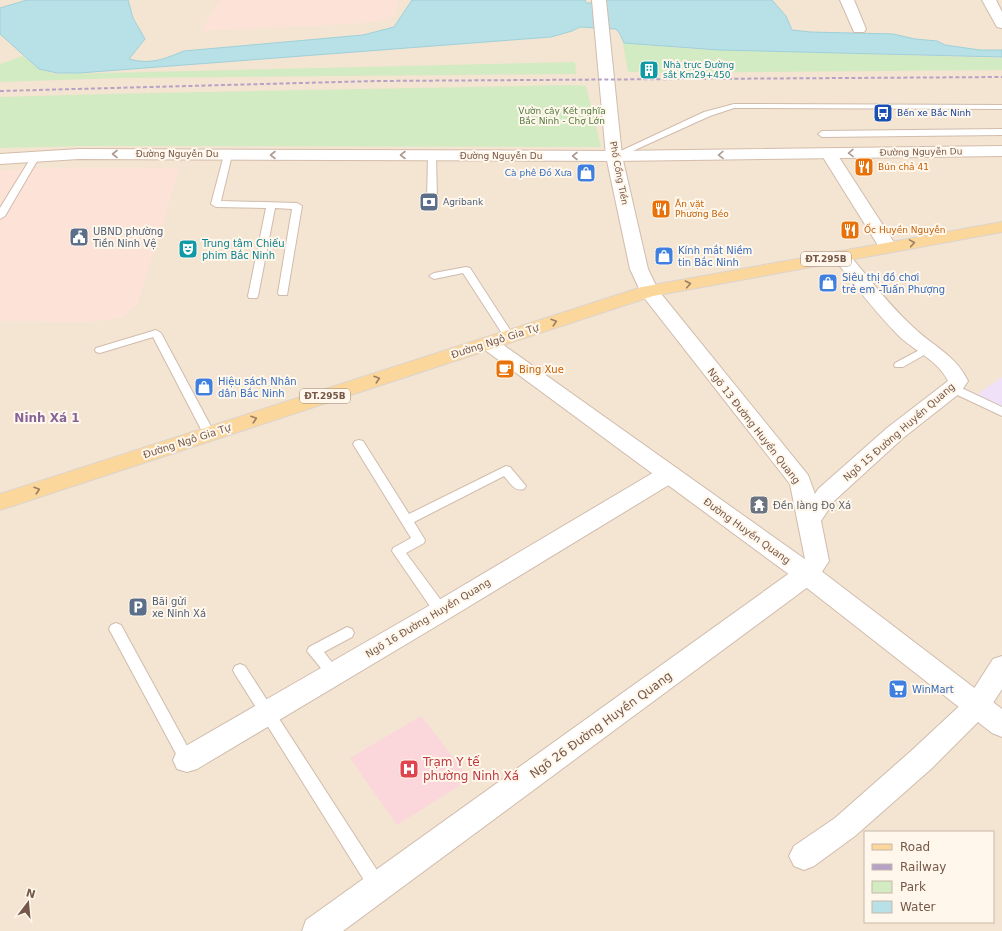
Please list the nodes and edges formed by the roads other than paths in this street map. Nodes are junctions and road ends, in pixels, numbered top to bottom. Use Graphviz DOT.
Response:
graph roads {
  1 [pos="599,0"];
  2 [pos="847,0"];
  3 [pos="989,0"];
  4 [pos="1002,24"];
  5 [pos="859,29"];
  6 [pos="1002,107"];
  7 [pos="1002,132"];
  8 [pos="822,134"];
  9 [pos="1002,151"];
  10 [pos="829,154"];
  11 [pos="228,155"];
  12 [pos="432,155"];
  13 [pos="36,156"];
  14 [pos="614,156"];
  15 [pos="0,159"];
  16 [pos="432,198"];
  17 [pos="271,205"];
  18 [pos="0,216"];
  19 [pos="1002,227"];
  20 [pos="888,247"];
  21 [pos="841,256"];
  22 [pos="434,276"];
  23 [pos="649,291"];
  24 [pos="283,293"];
  25 [pos="253,296"];
  26 [pos="499,340"];
  27 [pos="927,349"];
  28 [pos="100,350"];
  29 [pos="899,365"];
  30 [pos="955,384"];
  31 [pos="1002,412"];
  32 [pos="209,434"];
  33 [pos="358,444"];
  34 [pos="669,474"];
  35 [pos="520,486"];
  36 [pos="0,502"];
  37 [pos="407,520"];
  38 [pos="809,520"];
  39 [pos="807,574"];
  40 [pos="441,611"];
  41 [pos="116,629"];
  42 [pos="347,633"];
  43 [pos="1002,666"];
  44 [pos="240,670"];
  45 [pos="334,674"];
  46 [pos="977,706"];
  47 [pos="268,713"];
  48 [pos="1002,725"];
  49 [pos="188,760"];
  50 [pos="804,856"];
  51 [pos="378,887"];
  52 [pos="317,931"];
  1 -- 14 [label="street, Phố Cổng Tiền"];
  2 -- 5 [label="street"];
  3 -- 4 [label="street"];
  6 -- 14 [label="lane"];
  7 -- 8 [label="lane"];
  9 -- 10 [label="street, Đường Nguyễn Du, one-way"];
  10 -- 14 [label="street, Đường Nguyễn Du, one-way"];
  10 -- 20 [label="street"];
  12 -- 11 [label="street, Đường Nguyễn Du, one-way"];
  11 -- 13 [label="street, Đường Nguyễn Du, one-way"];
  11 -- 17 [label="lane"];
  14 -- 12 [label="street, Đường Nguyễn Du, one-way"];
  12 -- 16 [label="lane"];
  13 -- 15 [label="street, Đường Nguyễn Du"];
  13 -- 18 [label="lane"];
  14 -- 23 [label="street, Phố Cổng Tiền"];
  17 -- 24 [label="lane"];
  17 -- 25 [label="lane"];
  20 -- 19 [label="main road, Đường Ngô Gia Tự / ĐT.295B, one-way"];
  20 -- 21 [label="main road, Đường Ngô Gia Tự / ĐT.295B"];
  23 -- 21 [label="main road, Đường Ngô Gia Tự / ĐT.295B, one-way"];
  21 -- 27 [label="street"];
  22 -- 26 [label="lane"];
  26 -- 23 [label="main road, Đường Ngô Gia Tự / ĐT.295B, one-way"];
  23 -- 38 [label="street, Ngõ 13 Đường Huyền Quang"];
  32 -- 26 [label="main road, Đường Ngô Gia Tự / ĐT.295B, one-way"];
  26 -- 34 [label="street, Đường Huyền Quang"];
  27 -- 29 [label="lane"];
  27 -- 30 [label="street"];
  28 -- 32 [label="lane"];
  30 -- 31 [label="lane"];
  30 -- 38 [label="street, Ngõ 15 Đường Huyền Quang"];
  36 -- 32 [label="main road, Đường Ngô Gia Tự / ĐT.295B, one-way"];
  33 -- 37 [label="lane"];
  34 -- 39 [label="street, Đường Huyền Quang"];
  34 -- 40 [label="street, Ngõ 16 Đường Huyền Quang"];
  35 -- 37 [label="lane"];
  37 -- 40 [label="lane"];
  38 -- 39 [label="street, Ngõ 13 Đường Huyền Quang"];
  39 -- 46 [label="street, Đường Huyền Quang"];
  39 -- 51 [label="street, Ngõ 26 Đường Huyền Quang"];
  40 -- 45 [label="street, Ngõ 16 Đường Huyền Quang"];
  41 -- 49 [label="lane"];
  42 -- 45 [label="lane"];
  43 -- 46 [label="street"];
  44 -- 47 [label="lane"];
  45 -- 47 [label="street, Ngõ 16 Đường Huyền Quang"];
  46 -- 48 [label="street, Đường Huyền Quang"];
  46 -- 50 [label="street"];
  47 -- 49 [label="street, Ngõ 16 Đường Huyền Quang"];
  47 -- 51 [label="lane"];
  51 -- 52 [label="street, Ngõ 26 Đường Huyền Quang"];
}
